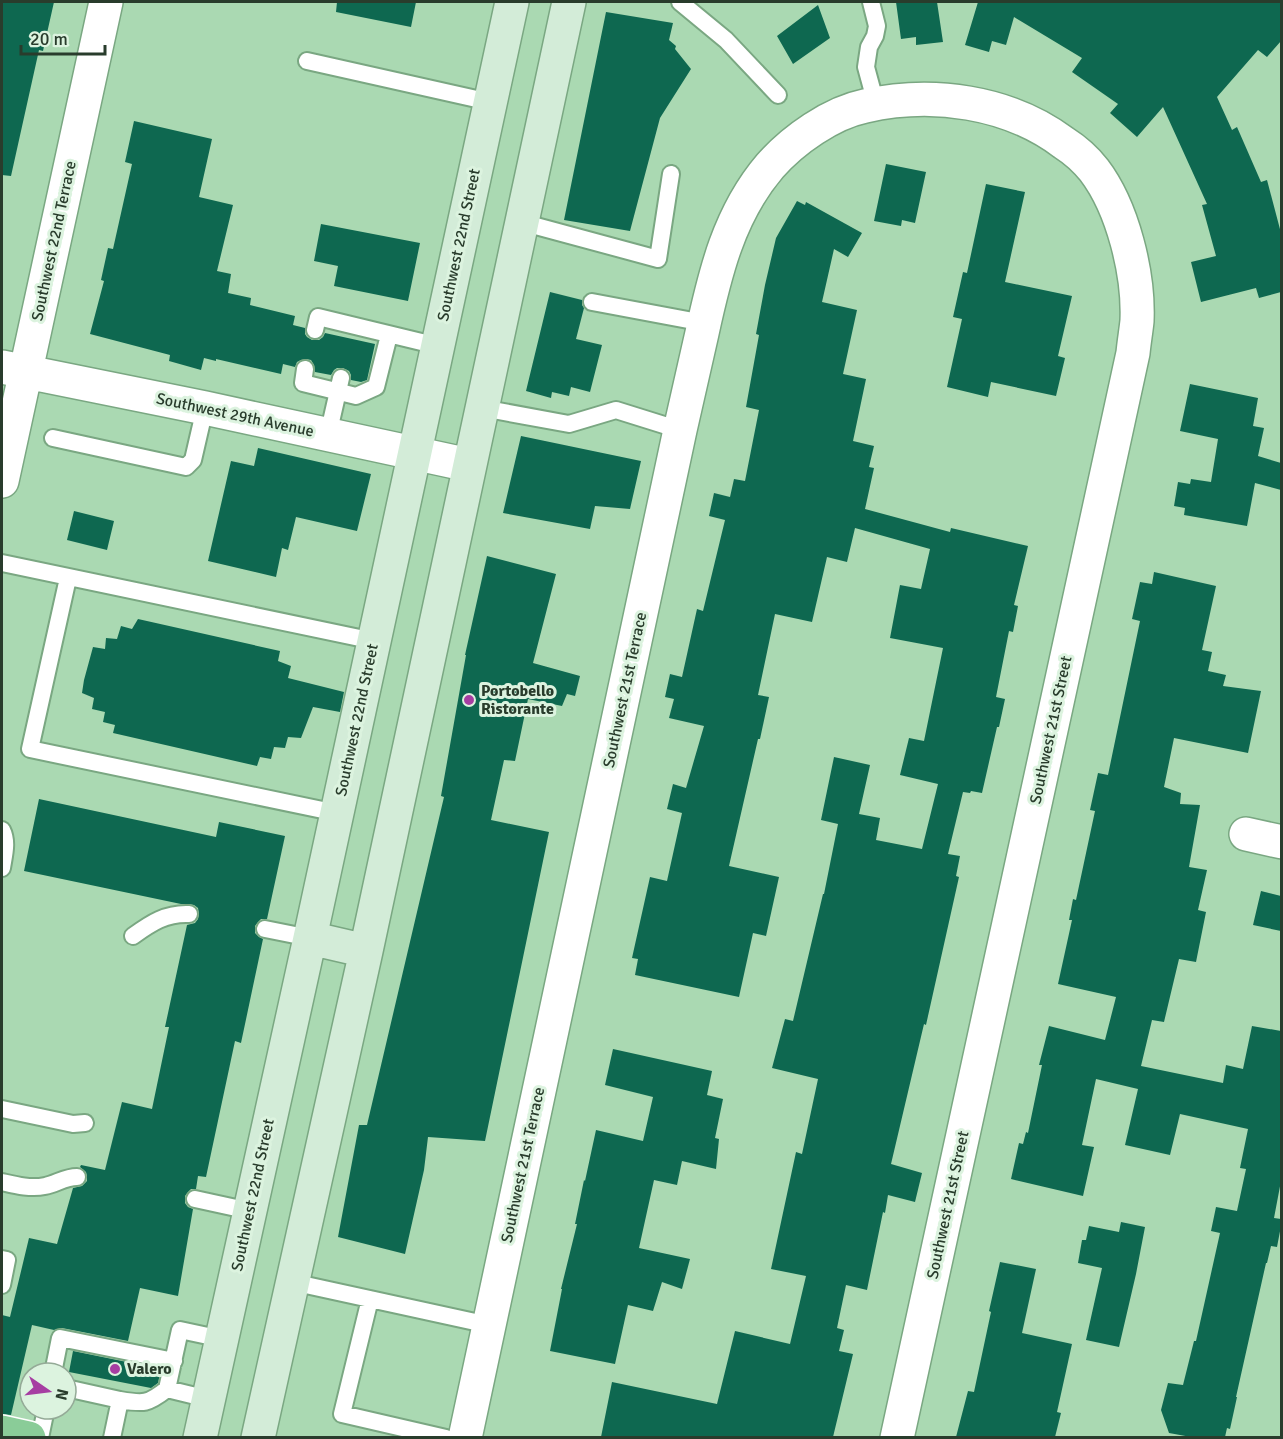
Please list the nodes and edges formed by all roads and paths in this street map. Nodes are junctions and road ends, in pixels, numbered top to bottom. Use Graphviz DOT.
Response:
graph roads {
  1 [pos="106,2"];
  2 [pos="512,2"];
  3 [pos="568,2"];
  4 [pos="680,2"];
  5 [pos="871,2"];
  6 [pos="308,61"];
  7 [pos="778,95"];
  8 [pos="490,102"];
  9 [pos="967,102"];
  10 [pos="876,104"];
  11 [pos="671,174"];
  12 [pos="521,222"];
  13 [pos="592,302"];
  14 [pos="704,323"];
  15 [pos="315,330"];
  16 [pos="389,335"];
  17 [pos="438,346"];
  18 [pos="14,369"];
  19 [pos="306,369"];
  20 [pos="339,385"];
  21 [pos="205,408"];
  22 [pos="482,408"];
  23 [pos="680,430"];
  24 [pos="328,435"];
  25 [pos="53,438"];
  26 [pos="415,454"];
  27 [pos="469,465"];
  28 [pos="2,481"];
  29 [pos="2,563"];
  30 [pos="68,578"];
  31 [pos="374,641"];
  32 [pos="337,813"];
  33 [pos="2,830"];
  34 [pos="1246,834"];
  35 [pos="1281,842"];
  36 [pos="2,868"];
  37 [pos="189,914"];
  38 [pos="265,930"];
  39 [pos="134,936"];
  40 [pos="310,939"];
  41 [pos="366,951"];
  42 [pos="2,1109"];
  43 [pos="85,1123"];
  44 [pos="77,1177"];
  45 [pos="2,1182"];
  46 [pos="195,1199"];
  47 [pos="250,1210"];
  48 [pos="2,1259"];
  49 [pos="292,1282"];
  50 [pos="2,1285"];
  51 [pos="370,1299"];
  52 [pos="489,1325"];
  53 [pos="222,1339"];
  54 [pos="55,1361"];
  55 [pos="174,1361"];
  56 [pos="167,1389"];
  57 [pos="78,1391"];
  58 [pos="208,1399"];
  59 [pos="120,1400"];
  60 [pos="43,1421"];
  61 [pos="2,1431"];
  62 [pos="29,1437"];
  63 [pos="40,1437"];
  64 [pos="112,1437"];
  65 [pos="200,1437"];
  66 [pos="258,1437"];
  67 [pos="446,1437"];
  68 [pos="465,1437"];
  69 [pos="897,1437"];
  1 -- 18 [label="street, Southwest 22nd Terrace"];
  2 -- 8 [label="main road, Southwest 22nd Street"];
  3 -- 12 [label="main road"];
  4 -- 7 [label="lane"];
  5 -- 10 [label="lane"];
  6 -- 8 [label="lane"];
  8 -- 17 [label="main road, Southwest 22nd Street"];
  9 -- 10 [label="street, Southwest 21st Terrace"];
  9 -- 69 [label="street, Southwest 21st Street"];
  10 -- 14 [label="street, Southwest 21st Terrace"];
  11 -- 12 [label="lane"];
  12 -- 22 [label="main road"];
  13 -- 14 [label="lane"];
  14 -- 23 [label="street, Southwest 21st Terrace"];
  15 -- 16 [label="lane"];
  16 -- 17 [label="lane"];
  16 -- 20 [label="lane"];
  17 -- 26 [label="main road, Southwest 22nd Street"];
  18 -- 21 [label="street, Southwest 29th Avenue"];
  18 -- 28 [label="street, Southwest 22nd Terrace"];
  19 -- 20 [label="lane"];
  20 -- 24 [label="lane"];
  21 -- 24 [label="street, Southwest 29th Avenue"];
  21 -- 25 [label="lane"];
  22 -- 23 [label="lane"];
  22 -- 27 [label="main road"];
  23 -- 52 [label="street, Southwest 21st Terrace"];
  24 -- 26 [label="street, Southwest 29th Avenue"];
  26 -- 27 [label="street, Southwest 29th Avenue"];
  26 -- 31 [label="main road, Southwest 22nd Street"];
  27 -- 41 [label="main road"];
  29 -- 30 [label="lane"];
  30 -- 31 [label="lane"];
  30 -- 32 [label="lane"];
  31 -- 32 [label="main road, Southwest 22nd Street"];
  32 -- 40 [label="main road, Southwest 22nd Street"];
  33 -- 36 [label="lane"];
  34 -- 35 [label="street"];
  37 -- 39 [label="lane"];
  38 -- 40 [label="lane"];
  40 -- 41 [label="main road"];
  40 -- 47 [label="main road, Southwest 22nd Street"];
  41 -- 49 [label="main road"];
  42 -- 43 [label="lane"];
  44 -- 45 [label="lane"];
  46 -- 47 [label="lane"];
  47 -- 53 [label="main road, Southwest 22nd Street"];
  48 -- 50 [label="lane"];
  49 -- 51 [label="lane"];
  49 -- 66 [label="main road"];
  51 -- 52 [label="lane"];
  51 -- 67 [label="lane"];
  52 -- 68 [label="street, Southwest 21st Terrace"];
  53 -- 55 [label="lane"];
  53 -- 58 [label="main road, Southwest 22nd Street"];
  54 -- 55 [label="lane"];
  55 -- 56 [label="lane"];
  56 -- 58 [label="lane"];
  56 -- 59 [label="lane"];
  57 -- 59 [label="lane"];
  58 -- 65 [label="main road, Southwest 22nd Street"];
  59 -- 64 [label="lane"];
  60 -- 63 [label="lane"];
  61 -- 62 [label="highway"];
}
